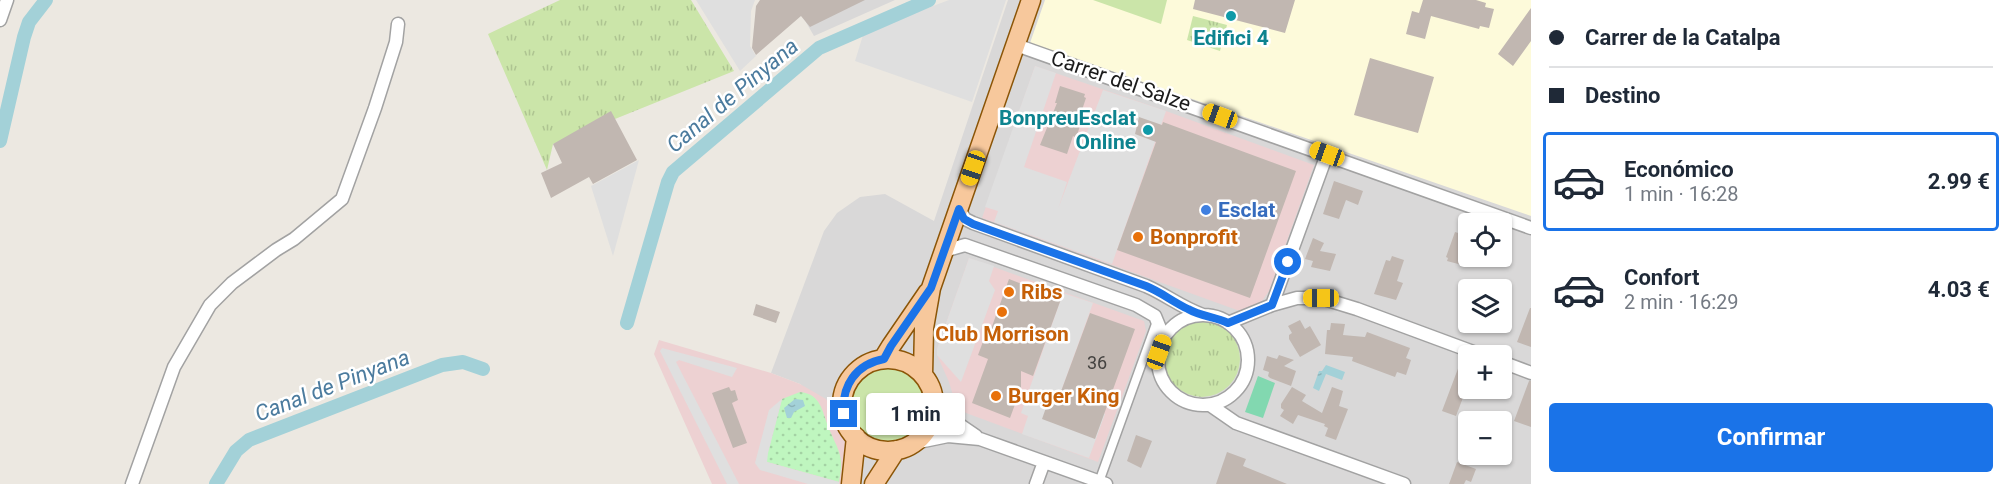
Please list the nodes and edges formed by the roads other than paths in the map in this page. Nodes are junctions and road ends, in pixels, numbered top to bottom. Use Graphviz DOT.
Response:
graph roads {
  1 [pos="7,0"];
  2 [pos="1031,0"];
  3 [pos="0,20"];
  4 [pos="398,24"];
  5 [pos="1016,45"];
  6 [pos="1327,154"];
  7 [pos="959,209"];
  8 [pos="1531,228"];
  9 [pos="944,251"];
  10 [pos="1071,260"];
  11 [pos="1053,276"];
  12 [pos="1067,280"];
  13 [pos="931,288"];
  14 [pos="1272,305"];
  15 [pos="1204,315"];
  16 [pos="1158,321"];
  17 [pos="1228,323"];
  18 [pos="1164,338"];
  19 [pos="1458,346"];
  20 [pos="884,359"];
  21 [pos="1512,366"];
  22 [pos="1531,373"];
  23 [pos="923,375"];
  24 [pos="934,401"];
  25 [pos="1210,405"];
  26 [pos="856,437"];
  27 [pos="980,439"];
  28 [pos="905,446"];
  29 [pos="1044,462"];
  30 [pos="1102,483"];
  31 [pos="132,484"];
  32 [pos="851,484"];
  33 [pos="874,484"];
  34 [pos="1036,484"];
  35 [pos="1404,484"];
  1 -- 3 [label="street"];
  2 -- 5 [label="main road"];
  4 -- 31 [label="street"];
  5 -- 6 [label="street, Carrer del Salze"];
  5 -- 7 [label="main road"];
  6 -- 8 [label="street, Carrer del Salze"];
  6 -- 14 [label="street"];
  7 -- 9 [label="main road"];
  7 -- 10 [label="street"];
  9 -- 11 [label="street"];
  9 -- 13 [label="main road"];
  10 -- 11 [label="street"];
  10 -- 12 [label="street"];
  10 -- 15 [label="street"];
  11 -- 12 [label="street"];
  12 -- 16 [label="street"];
  13 -- 20 [label="main road"];
  13 -- 23 [label="main road"];
  14 -- 17 [label="street"];
  14 -- 19 [label="street"];
  15 -- 17 [label="street"];
  15 -- 18 [label="street"];
  16 -- 18 [label="street"];
  16 -- 30 [label="street"];
  17 -- 25 [label="street"];
  18 -- 25 [label="street"];
  20 -- 23 [label="main road"];
  20 -- 26 [label="main road"];
  21 -- 22 [label="street"];
  23 -- 24 [label="main road"];
  24 -- 27 [label="street"];
  24 -- 28 [label="main road"];
  25 -- 35 [label="street"];
  26 -- 28 [label="main road"];
  26 -- 32 [label="main road"];
  27 -- 28 [label="street"];
  27 -- 29 [label="street"];
  28 -- 33 [label="main road"];
  29 -- 30 [label="street"];
  29 -- 34 [label="street"];
}
